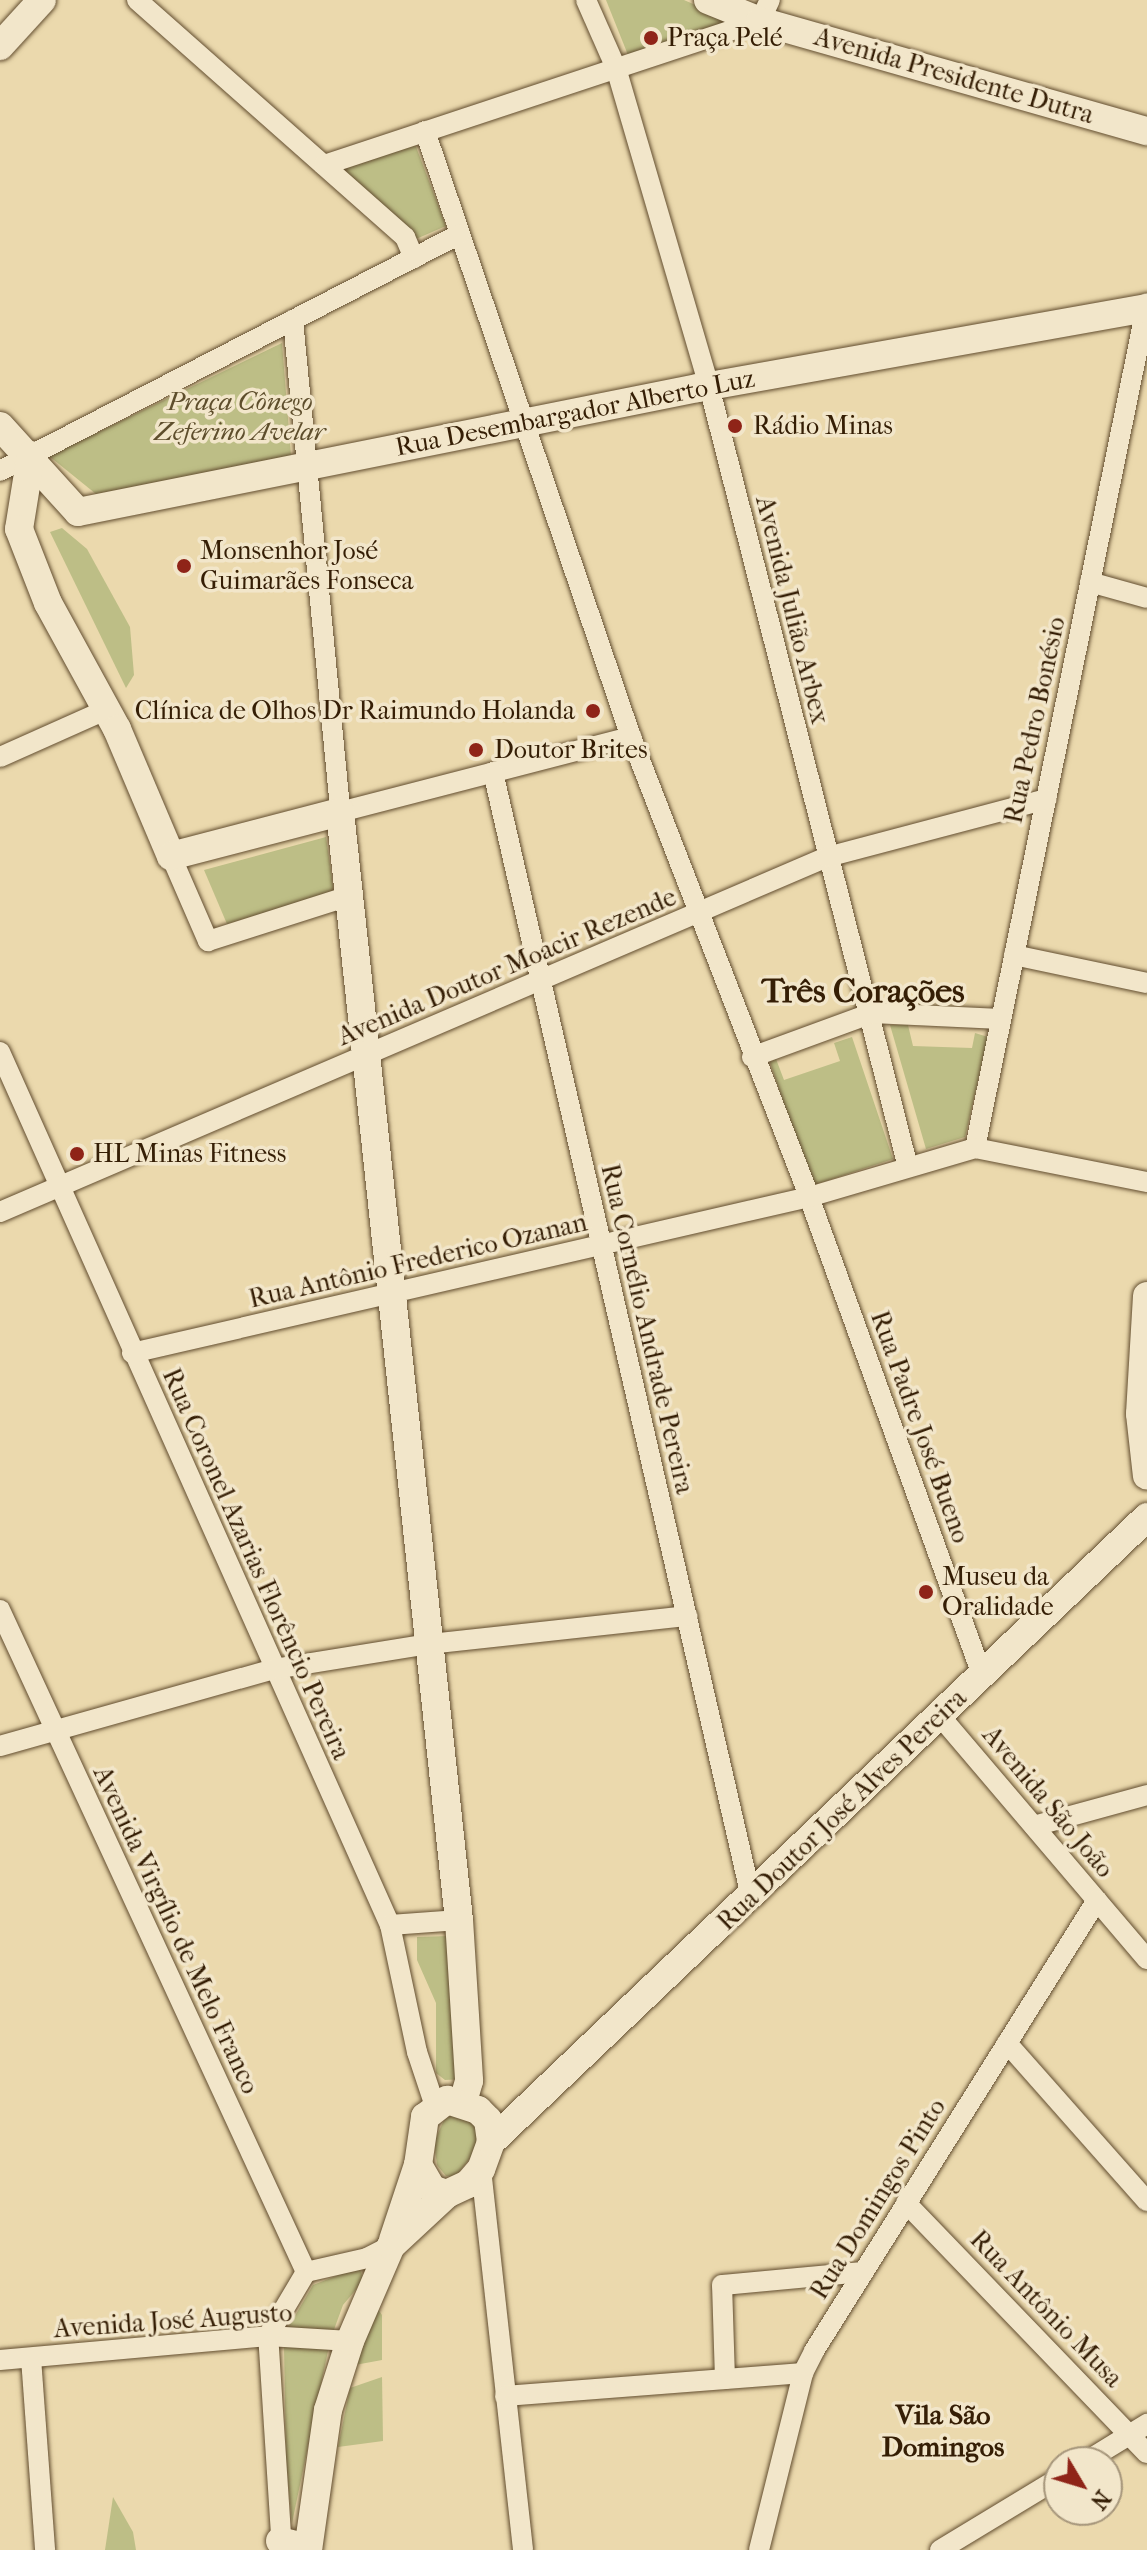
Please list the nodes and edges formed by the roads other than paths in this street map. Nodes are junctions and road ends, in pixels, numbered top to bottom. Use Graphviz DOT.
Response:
graph roads {
  1 [pos="42,0"];
  2 [pos="137,0"];
  3 [pos="586,0"];
  4 [pos="708,0"];
  5 [pos="765,11"];
  6 [pos="0,46"];
  7 [pos="616,68"];
  8 [pos="425,131"];
  9 [pos="1147,131"];
  10 [pos="324,165"];
  11 [pos="460,234"];
  12 [pos="414,258"];
  13 [pos="1147,306"];
  14 [pos="293,320"];
  15 [pos="709,386"];
  16 [pos="526,424"];
  17 [pos="0,426"];
  18 [pos="31,455"];
  19 [pos="306,464"];
  20 [pos="0,471"];
  21 [pos="1090,582"];
  22 [pos="1147,598"];
  23 [pos="108,709"];
  24 [pos="631,737"];
  25 [pos="0,757"];
  26 [pos="493,772"];
  27 [pos="1046,799"];
  28 [pos="340,812"];
  29 [pos="171,856"];
  30 [pos="827,857"];
  31 [pos="349,896"];
  32 [pos="695,914"];
  33 [pos="1014,955"];
  34 [pos="541,980"];
  35 [pos="1147,983"];
  36 [pos="872,1013"];
  37 [pos="1001,1019"];
  38 [pos="0,1052"];
  39 [pos="366,1057"];
  40 [pos="752,1057"];
  41 [pos="975,1148"];
  42 [pos="908,1167"];
  43 [pos="1147,1182"];
  44 [pos="59,1187"];
  45 [pos="809,1197"];
  46 [pos="0,1212"];
  47 [pos="601,1245"];
  48 [pos="392,1294"];
  49 [pos="1147,1296"];
  50 [pos="132,1353"];
  51 [pos="1144,1417"];
  52 [pos="1147,1476"];
  53 [pos="1147,1517"];
  54 [pos="0,1610"];
  55 [pos="687,1616"];
  56 [pos="429,1644"];
  57 [pos="274,1669"];
  58 [pos="982,1675"];
  59 [pos="940,1716"];
  60 [pos="56,1732"];
  61 [pos="0,1746"];
  62 [pos="1147,1795"];
  63 [pos="1034,1826"];
  64 [pos="751,1897"];
  65 [pos="1097,1900"];
  66 [pos="459,1920"];
  67 [pos="390,1925"];
  68 [pos="1147,1959"];
  69 [pos="1007,2043"];
  70 [pos="536,2104"];
  71 [pos="459,2106"];
  72 [pos="491,2142"];
  73 [pos="418,2165"];
  74 [pos="481,2169"];
  75 [pos="447,2194"];
  76 [pos="1147,2201"];
  77 [pos="906,2203"];
  78 [pos="391,2246"];
  79 [pos="306,2272"];
  80 [pos="863,2272"];
  81 [pos="268,2336"];
  82 [pos="350,2341"];
  83 [pos="31,2358"];
  84 [pos="0,2360"];
  85 [pos="803,2373"];
  86 [pos="725,2379"];
  87 [pos="505,2396"];
  88 [pos="1139,2429"];
  89 [pos="1111,2446"];
  90 [pos="1147,2453"];
  91 [pos="1043,2488"];
  92 [pos="294,2547"];
  93 [pos="45,2550"];
  94 [pos="523,2550"];
  95 [pos="759,2550"];
  96 [pos="940,2550"];
  1 -- 6 [label="street"];
  2 -- 10 [label="street"];
  3 -- 7 [label="street, Avenida Julião Arbex"];
  4 -- 5 [label="street, Avenida Presidente Dutra"];
  5 -- 7 [label="street"];
  5 -- 9 [label="street, Avenida Presidente Dutra"];
  7 -- 8 [label="street"];
  7 -- 15 [label="street, Avenida Julião Arbex"];
  8 -- 10 [label="street"];
  8 -- 11 [label="street, Rua Padre José Bueno"];
  10 -- 12 [label="street"];
  11 -- 12 [label="street"];
  11 -- 16 [label="street, Rua Padre José Bueno"];
  12 -- 14 [label="street"];
  13 -- 15 [label="street, Rua Desembargador Alberto Luz"];
  13 -- 21 [label="street, Rua Pedro Bonésio"];
  14 -- 18 [label="street"];
  14 -- 19 [label="street"];
  15 -- 16 [label="street, Rua Desembargador Alberto Luz"];
  15 -- 30 [label="street, Avenida Julião Arbex"];
  16 -- 19 [label="street, Rua Desembargador Alberto Luz"];
  16 -- 24 [label="street, Rua Padre José Bueno"];
  17 -- 18 [label="street"];
  18 -- 19 [label="street, Rua Desembargador Alberto Luz"];
  18 -- 20 [label="street"];
  18 -- 23 [label="street"];
  19 -- 28 [label="street"];
  21 -- 22 [label="street"];
  21 -- 27 [label="street, Rua Pedro Bonésio"];
  23 -- 25 [label="street"];
  23 -- 29 [label="street"];
  24 -- 26 [label="street"];
  24 -- 32 [label="street, Rua Padre José Bueno"];
  26 -- 28 [label="street"];
  26 -- 34 [label="street, Rua Cornélio Andrade Pereira"];
  27 -- 30 [label="street, Avenida Doutor Moacir Rezende"];
  27 -- 33 [label="street, Rua Pedro Bonésio"];
  28 -- 29 [label="street"];
  28 -- 31 [label="street"];
  29 -- 31 [label="street"];
  30 -- 32 [label="street, Avenida Doutor Moacir Rezende"];
  30 -- 36 [label="street, Avenida Julião Arbex"];
  31 -- 39 [label="street"];
  32 -- 34 [label="street, Avenida Doutor Moacir Rezende"];
  32 -- 40 [label="street, Rua Padre José Bueno"];
  33 -- 35 [label="street"];
  33 -- 37 [label="street, Rua Pedro Bonésio"];
  34 -- 39 [label="street, Avenida Doutor Moacir Rezende"];
  34 -- 47 [label="street, Rua Cornélio Andrade Pereira"];
  36 -- 37 [label="street"];
  36 -- 40 [label="street"];
  36 -- 42 [label="street, Avenida Julião Arbex"];
  37 -- 41 [label="street, Rua Pedro Bonésio"];
  38 -- 44 [label="street, Rua Coronel Azarias Florêncio Pereira"];
  39 -- 44 [label="street, Avenida Doutor Moacir Rezende"];
  39 -- 48 [label="street"];
  40 -- 45 [label="street, Rua Padre José Bueno"];
  41 -- 42 [label="street, Rua Antônio Frederico Ozanan"];
  41 -- 43 [label="street"];
  42 -- 45 [label="street, Rua Antônio Frederico Ozanan"];
  44 -- 46 [label="street, Avenida Doutor Moacir Rezende"];
  44 -- 50 [label="street, Rua Coronel Azarias Florêncio Pereira"];
  45 -- 47 [label="street, Rua Antônio Frederico Ozanan"];
  45 -- 58 [label="street, Rua Padre José Bueno"];
  47 -- 48 [label="street, Rua Antônio Frederico Ozanan"];
  47 -- 55 [label="street, Rua Cornélio Andrade Pereira"];
  48 -- 50 [label="street, Rua Antônio Frederico Ozanan"];
  48 -- 56 [label="street"];
  49 -- 51 [label="street"];
  50 -- 57 [label="street, Rua Coronel Azarias Florêncio Pereira"];
  51 -- 52 [label="street"];
  53 -- 58 [label="street, Rua Doutor José Alves Pereira"];
  54 -- 60 [label="street, Avenida Virgílio de Melo Franco"];
  55 -- 56 [label="street"];
  55 -- 64 [label="street, Rua Cornélio Andrade Pereira"];
  56 -- 57 [label="street"];
  56 -- 66 [label="street"];
  57 -- 60 [label="street"];
  57 -- 67 [label="street, Rua Coronel Azarias Florêncio Pereira"];
  58 -- 59 [label="street, Rua Doutor José Alves Pereira"];
  59 -- 63 [label="street, Avenida São João"];
  59 -- 64 [label="street, Rua Doutor José Alves Pereira"];
  60 -- 61 [label="street"];
  60 -- 79 [label="street, Avenida Virgílio de Melo Franco"];
  62 -- 63 [label="street"];
  63 -- 65 [label="street, Avenida São João"];
  64 -- 70 [label="street, Rua Doutor José Alves Pereira"];
  65 -- 68 [label="street, Avenida São João"];
  65 -- 69 [label="street, Rua Domingos Pinto"];
  66 -- 67 [label="street"];
  66 -- 71 [label="street"];
  67 -- 71 [label="street, Rua Coronel Azarias Florêncio Pereira"];
  69 -- 76 [label="street"];
  69 -- 77 [label="street, Rua Domingos Pinto"];
  70 -- 71 [label="street"];
  70 -- 72 [label="street, Rua Doutor José Alves Pereira"];
  71 -- 72 [label="street"];
  71 -- 73 [label="street"];
  72 -- 74 [label="street"];
  73 -- 75 [label="street"];
  73 -- 78 [label="street"];
  74 -- 75 [label="street"];
  74 -- 87 [label="street"];
  75 -- 78 [label="street"];
  77 -- 80 [label="street, Rua Domingos Pinto"];
  77 -- 88 [label="street, Rua Antônio Musa"];
  78 -- 79 [label="street"];
  78 -- 82 [label="street"];
  79 -- 81 [label="street"];
  80 -- 85 [label="street, Rua Domingos Pinto"];
  80 -- 86 [label="street"];
  81 -- 82 [label="street, Avenida José Augusto"];
  81 -- 83 [label="street, Avenida José Augusto"];
  81 -- 92 [label="street"];
  82 -- 92 [label="street"];
  83 -- 84 [label="street, Avenida José Augusto"];
  83 -- 93 [label="street"];
  85 -- 86 [label="street"];
  85 -- 95 [label="street, Rua Domingos Pinto"];
  86 -- 87 [label="street"];
  87 -- 94 [label="street"];
  88 -- 89 [label="street"];
  88 -- 90 [label="street, Rua Antônio Musa"];
  91 -- 96 [label="street"];
}
